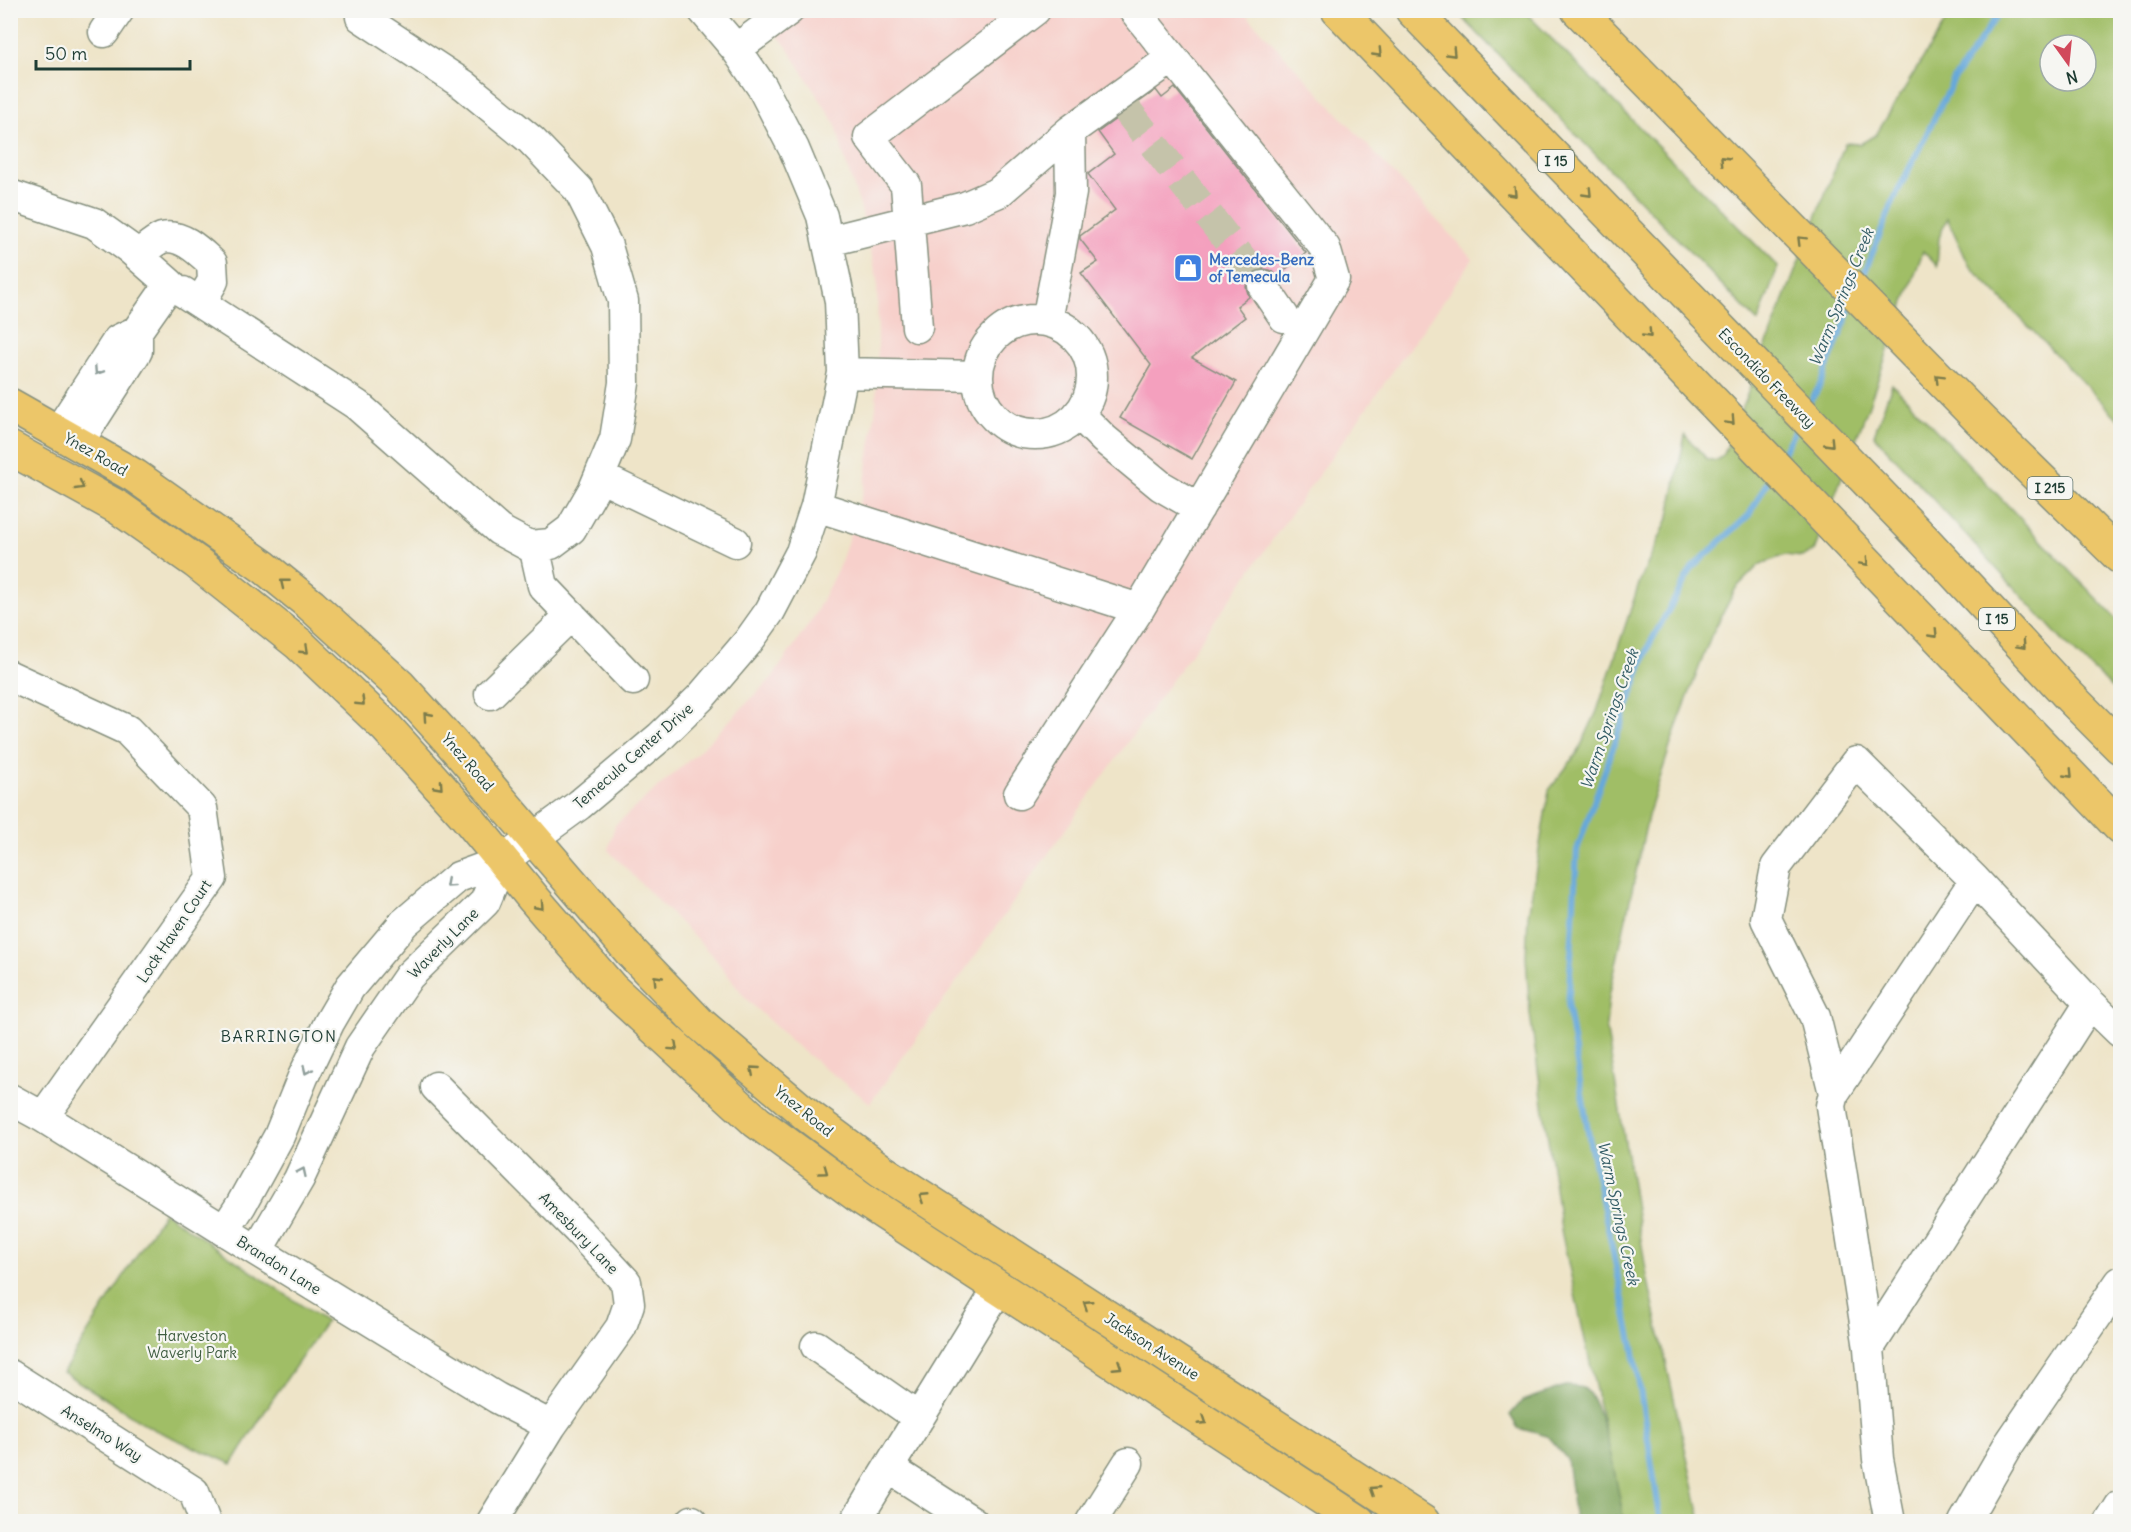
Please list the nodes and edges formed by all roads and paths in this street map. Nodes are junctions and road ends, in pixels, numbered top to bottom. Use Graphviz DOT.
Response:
graph roads {
  1 [pos="703,10"];
  2 [pos="789,10"];
  3 [pos="1035,10"];
  4 [pos="1134,10"];
  5 [pos="1338,10"];
  6 [pos="1412,10"];
  7 [pos="1578,10"];
  8 [pos="359,13"];
  9 [pos="736,49"];
  10 [pos="1172,58"];
  11 [pos="1070,131"];
  12 [pos="10,195"];
  13 [pos="909,221"];
  14 [pos="829,241"];
  15 [pos="138,255"];
  16 [pos="170,284"];
  17 [pos="1263,286"];
  18 [pos="200,303"];
  19 [pos="1284,317"];
  20 [pos="1047,321"];
  21 [pos="917,327"];
  22 [pos="843,373"];
  23 [pos="978,376"];
  24 [pos="10,405"];
  25 [pos="1079,414"];
  26 [pos="1980,420"];
  27 [pos="10,432"];
  28 [pos="68,438"];
  29 [pos="10,448"];
  30 [pos="600,477"];
  31 [pos="816,506"];
  32 [pos="1199,508"];
  33 [pos="735,542"];
  34 [pos="534,546"];
  35 [pos="2121,557"];
  36 [pos="2121,570"];
  37 [pos="1139,609"];
  38 [pos="571,615"];
  39 [pos="10,676"];
  40 [pos="633,680"];
  41 [pos="490,694"];
  42 [pos="2121,747"];
  43 [pos="1019,794"];
  44 [pos="2121,827"];
  45 [pos="534,839"];
  46 [pos="502,861"];
  47 [pos="1974,880"];
  48 [pos="2090,1003"];
  49 [pos="2121,1032"];
  50 [pos="436,1087"];
  51 [pos="1834,1093"];
  52 [pos="10,1099"];
  53 [pos="43,1117"];
  54 [pos="882,1171"];
  55 [pos="224,1230"];
  56 [pos="257,1251"];
  57 [pos="2121,1282"];
  58 [pos="998,1289"];
  59 [pos="816,1346"];
  60 [pos="1869,1348"];
  61 [pos="1172,1360"];
  62 [pos="10,1375"];
  63 [pos="1154,1389"];
  64 [pos="919,1418"];
  65 [pos="550,1426"];
  66 [pos="1128,1463"];
  67 [pos="889,1468"];
  68 [pos="2121,1506"];
  69 [pos="204,1521"];
  70 [pos="492,1521"];
  71 [pos="855,1521"];
  72 [pos="974,1521"];
  73 [pos="1091,1521"];
  74 [pos="1359,1521"];
  75 [pos="1423,1521"];
  76 [pos="1890,1521"];
  77 [pos="1964,1521"];
  78 [pos="2110,1521"];
  1 -- 9 [label="street, Temecula Center Drive"];
  2 -- 9 [label="street"];
  3 -- 13 [label="street"];
  4 -- 10 [label="street"];
  5 -- 44 [label="main road, one-way"];
  6 -- 42 [label="main road, Escondido Freeway / I 15, one-way"];
  26 -- 7 [label="main road, one-way"];
  8 -- 30 [label="street"];
  9 -- 14 [label="street, Temecula Center Drive"];
  10 -- 11 [label="street"];
  10 -- 32 [label="street"];
  11 -- 13 [label="street"];
  11 -- 20 [label="street"];
  12 -- 15 [label="street"];
  13 -- 14 [label="street"];
  13 -- 21 [label="street"];
  14 -- 22 [label="street, Temecula Center Drive"];
  15 -- 16 [label="street"];
  15 -- 18 [label="street"];
  16 -- 18 [label="street"];
  16 -- 28 [label="street"];
  17 -- 19 [label="street"];
  18 -- 34 [label="street"];
  20 -- 23 [label="street"];
  20 -- 25 [label="street"];
  22 -- 23 [label="street"];
  22 -- 31 [label="street, Temecula Center Drive"];
  23 -- 25 [label="street"];
  24 -- 28 [label="main road, Ynez Road"];
  25 -- 32 [label="street"];
  26 -- 35 [label="main road, I 215"];
  26 -- 36 [label="main road"];
  27 -- 28 [label="main road"];
  45 -- 28 [label="main road, Ynez Road, one-way"];
  29 -- 46 [label="main road, one-way"];
  30 -- 33 [label="street"];
  30 -- 34 [label="street"];
  31 -- 37 [label="street"];
  31 -- 45 [label="street, Temecula Center Drive"];
  32 -- 37 [label="street"];
  34 -- 38 [label="street"];
  37 -- 43 [label="street"];
  38 -- 40 [label="street"];
  38 -- 41 [label="street"];
  39 -- 53 [label="street, Lock Haven Court"];
  45 -- 46 [label="street, Temecula Center Drive"];
  54 -- 45 [label="main road, Ynez Road, one-way"];
  46 -- 55 [label="street, one-way"];
  56 -- 46 [label="street, Waverly Lane, one-way"];
  46 -- 58 [label="main road, one-way"];
  47 -- 48 [label="street"];
  47 -- 51 [label="street"];
  47 -- 51 [label="street"];
  48 -- 49 [label="street"];
  48 -- 60 [label="street"];
  50 -- 65 [label="street, Amesbury Lane"];
  51 -- 60 [label="street"];
  52 -- 53 [label="street, Brandon Lane"];
  53 -- 55 [label="street, Brandon Lane"];
  61 -- 54 [label="main road, Jackson Avenue, one-way"];
  55 -- 56 [label="street, Brandon Lane"];
  56 -- 65 [label="street, Brandon Lane"];
  57 -- 77 [label="street"];
  58 -- 63 [label="main road, one-way"];
  58 -- 64 [label="street"];
  59 -- 64 [label="street"];
  60 -- 76 [label="street"];
  61 -- 63 [label="main road"];
  75 -- 61 [label="main road, Jackson Avenue, one-way"];
  62 -- 69 [label="street, Anselmo Way"];
  63 -- 74 [label="main road, one-way"];
  64 -- 67 [label="street"];
  65 -- 70 [label="street, Amesbury Lane"];
  66 -- 73 [label="street"];
  67 -- 71 [label="street"];
  67 -- 72 [label="street"];
  68 -- 78 [label="street"];
}
